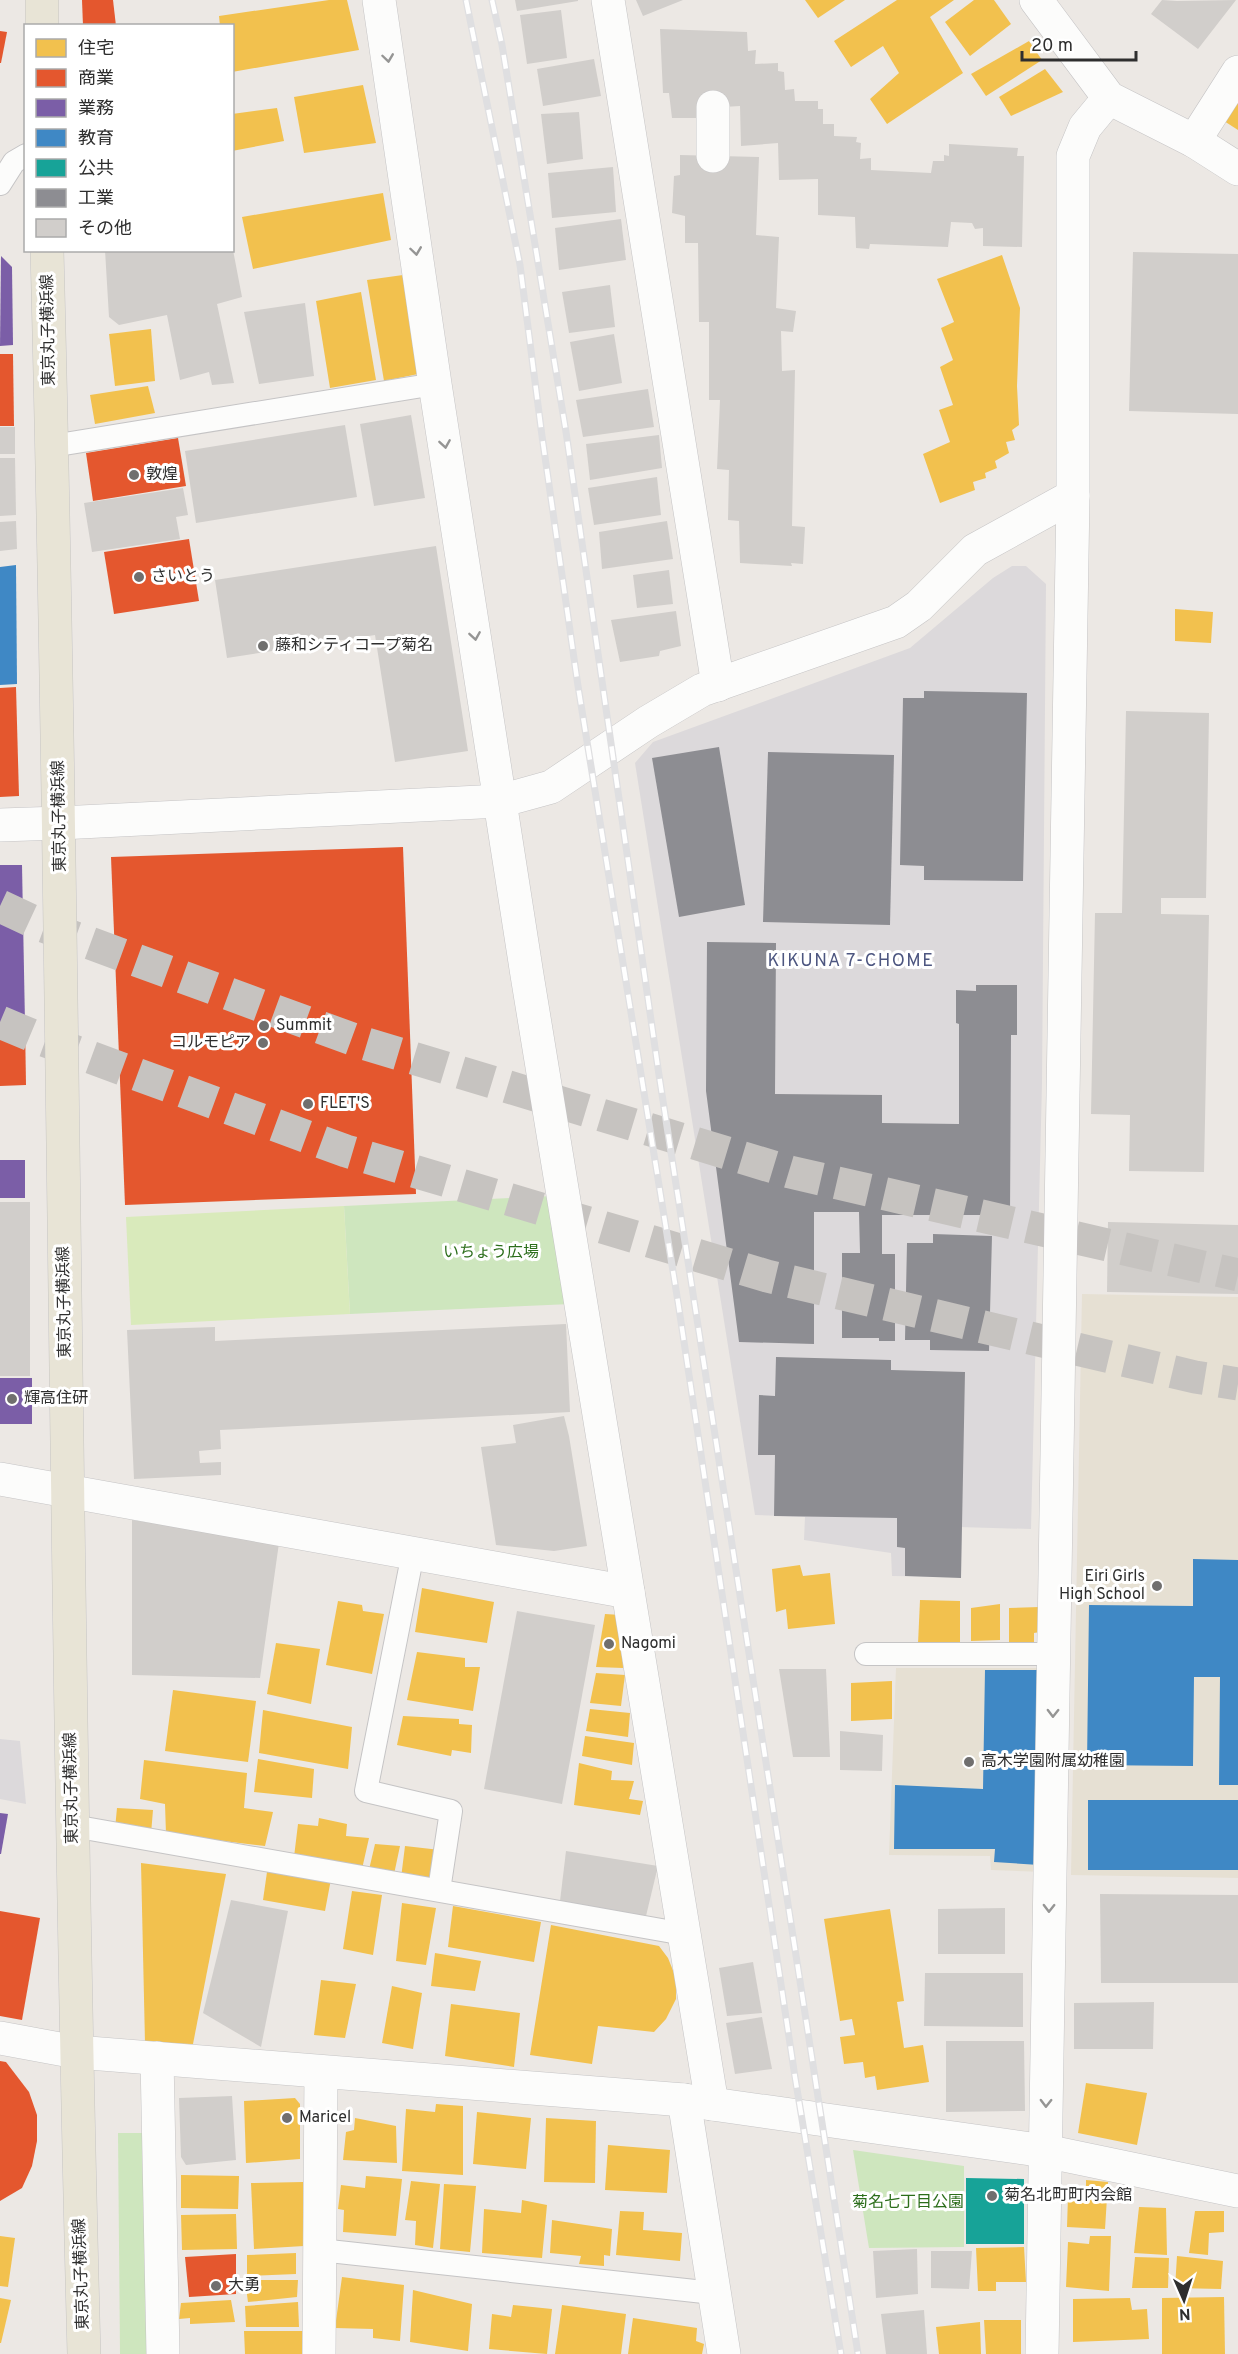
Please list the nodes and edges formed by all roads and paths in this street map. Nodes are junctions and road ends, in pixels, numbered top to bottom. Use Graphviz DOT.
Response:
graph roads {
  1 [pos="42,0"];
  2 [pos="379,0"];
  3 [pos="608,0"];
  4 [pos="1036,0"];
  5 [pos="42,24"];
  6 [pos="1238,72"];
  7 [pos="1109,98"];
  8 [pos="713,107"];
  9 [pos="1194,141"];
  10 [pos="713,156"];
  11 [pos="13,159"];
  12 [pos="1238,168"];
  13 [pos="0,184"];
  14 [pos="47,252"];
  15 [pos="435,384"];
  16 [pos="52,446"];
  17 [pos="1073,496"];
  18 [pos="718,685"];
  19 [pos="500,801"];
  20 [pos="60,823"];
  21 [pos="0,825"];
  22 [pos="0,1479"];
  23 [pos="67,1491"];
  24 [pos="413,1553"];
  25 [pos="628,1592"];
  26 [pos="866,1654"];
  27 [pos="1054,1654"];
  28 [pos="73,1826"];
  29 [pos="439,1890"];
  30 [pos="684,1934"];
  31 [pos="0,2038"];
  32 [pos="76,2052"];
  33 [pos="157,2058"];
  34 [pos="321,2072"];
  35 [pos="698,2102"];
  36 [pos="1045,2151"];
  37 [pos="1238,2191"];
  38 [pos="320,2250"];
  39 [pos="713,2293"];
  40 [pos="84,2354"];
  41 [pos="163,2354"];
  42 [pos="319,2354"];
  43 [pos="724,2354"];
  44 [pos="1042,2354"];
  1 -- 5 [label="main road"];
  2 -- 15 [label="street, one-way"];
  3 -- 18 [label="street"];
  4 -- 7 [label="street"];
  6 -- 9 [label="street"];
  7 -- 9 [label="street"];
  7 -- 17 [label="street"];
  8 -- 10 [label="street"];
  9 -- 12 [label="street"];
  11 -- 13 [label="lane"];
  14 -- 16 [label="main road, 東京丸子横浜線"];
  15 -- 16 [label="lane"];
  15 -- 19 [label="street, one-way"];
  16 -- 20 [label="main road, 東京丸子横浜線"];
  17 -- 18 [label="street"];
  17 -- 27 [label="street"];
  18 -- 19 [label="street"];
  19 -- 20 [label="street"];
  19 -- 25 [label="street"];
  20 -- 21 [label="street"];
  20 -- 23 [label="main road, 東京丸子横浜線"];
  22 -- 23 [label="street"];
  23 -- 24 [label="street"];
  23 -- 28 [label="main road, 東京丸子横浜線"];
  24 -- 25 [label="street"];
  24 -- 29 [label="lane"];
  25 -- 30 [label="street"];
  26 -- 27 [label="lane"];
  27 -- 36 [label="street, one-way"];
  28 -- 29 [label="lane"];
  28 -- 32 [label="main road, 東京丸子横浜線"];
  29 -- 30 [label="lane"];
  30 -- 35 [label="street"];
  31 -- 32 [label="street"];
  32 -- 33 [label="street"];
  32 -- 40 [label="main road, 東京丸子横浜線"];
  33 -- 34 [label="street"];
  33 -- 41 [label="street"];
  34 -- 35 [label="street"];
  34 -- 38 [label="street"];
  35 -- 36 [label="street"];
  35 -- 39 [label="street"];
  36 -- 37 [label="street"];
  36 -- 44 [label="street"];
  38 -- 39 [label="lane"];
  38 -- 42 [label="street"];
  39 -- 43 [label="street"];
}
